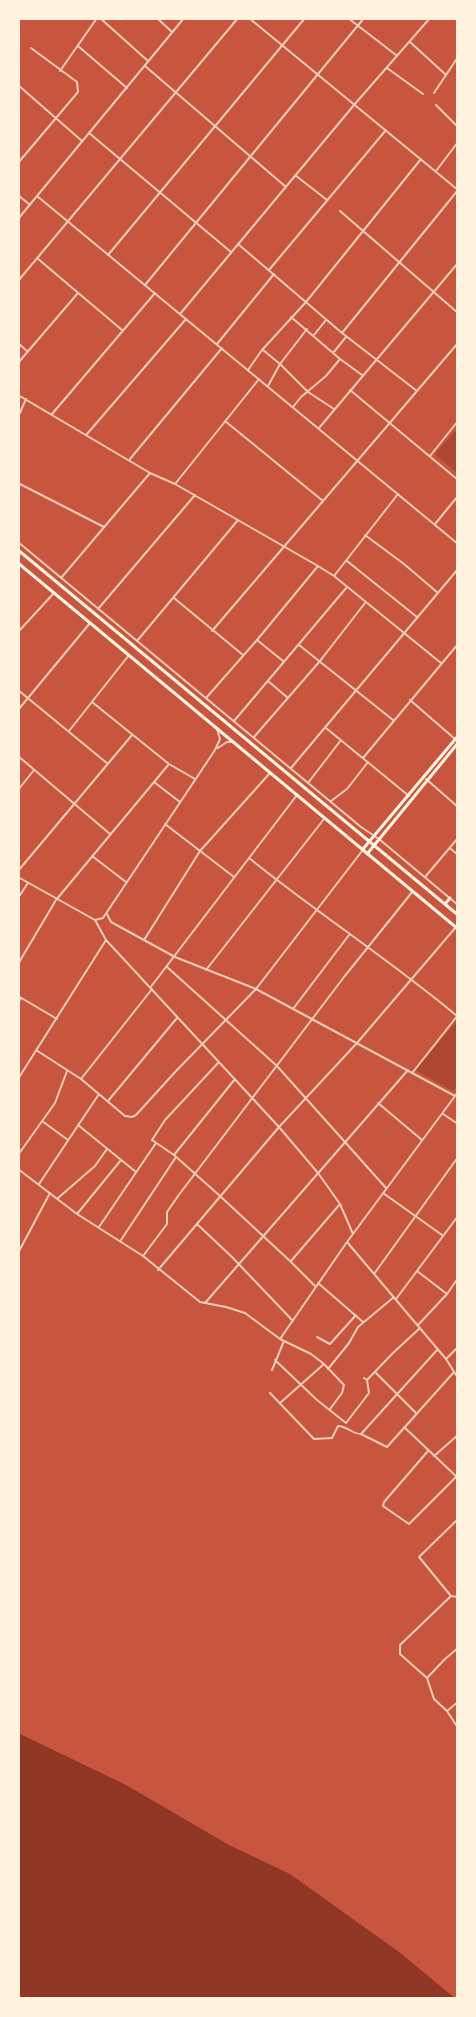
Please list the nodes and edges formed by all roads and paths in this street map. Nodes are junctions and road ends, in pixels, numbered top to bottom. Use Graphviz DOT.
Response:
graph roads {
  1 [pos="98,18"];
  2 [pos="157,18"];
  3 [pos="184,18"];
  4 [pos="238,18"];
  5 [pos="249,18"];
  6 [pos="305,18"];
  7 [pos="348,18"];
  8 [pos="364,18"];
  9 [pos="430,18"];
  10 [pos="357,26"];
  11 [pos="172,32"];
  12 [pos="410,42"];
  13 [pos="78,46"];
  14 [pos="282,46"];
  15 [pos="31,48"];
  16 [pos="397,56"];
  17 [pos="458,57"];
  18 [pos="148,62"];
  19 [pos="145,66"];
  20 [pos="387,68"];
  21 [pos="60,71"];
  22 [pos="445,74"];
  23 [pos="318,76"];
  24 [pos="18,85"];
  25 [pos="127,88"];
  26 [pos="176,92"];
  27 [pos="434,93"];
  28 [pos="423,94"];
  29 [pos="354,105"];
  30 [pos="436,105"];
  31 [pos="55,119"];
  32 [pos="216,126"];
  33 [pos="458,127"];
  34 [pos="386,130"];
  35 [pos="89,133"];
  36 [pos="82,141"];
  37 [pos="458,142"];
  38 [pos="251,155"];
  39 [pos="120,159"];
  40 [pos="421,159"];
  41 [pos="18,163"];
  42 [pos="436,172"];
  43 [pos="295,175"];
  44 [pos="286,187"];
  45 [pos="458,190"];
  46 [pos="160,192"];
  47 [pos="18,195"];
  48 [pos="37,196"];
  49 [pos="327,200"];
  50 [pos="30,205"];
  51 [pos="340,211"];
  52 [pos="18,219"];
  53 [pos="68,222"];
  54 [pos="196,222"];
  55 [pos="362,232"];
  56 [pos="238,244"];
  57 [pos="231,252"];
  58 [pos="108,255"];
  59 [pos="37,258"];
  60 [pos="399,263"];
  61 [pos="458,263"];
  62 [pos="268,270"];
  63 [pos="274,274"];
  64 [pos="18,281"];
  65 [pos="145,285"];
  66 [pos="433,292"];
  67 [pos="78,293"];
  68 [pos="155,293"];
  69 [pos="306,302"];
  70 [pos="458,313"];
  71 [pos="180,314"];
  72 [pos="291,317"];
  73 [pos="186,319"];
  74 [pos="326,320"];
  75 [pos="307,329"];
  76 [pos="123,330"];
  77 [pos="342,333"];
  78 [pos="314,335"];
  79 [pos="346,337"];
  80 [pos="18,343"];
  81 [pos="217,344"];
  82 [pos="458,345"];
  83 [pos="222,348"];
  84 [pos="262,350"];
  85 [pos="27,351"];
  86 [pos="333,352"];
  87 [pos="340,359"];
  88 [pos="376,359"];
  89 [pos="18,363"];
  90 [pos="280,364"];
  91 [pos="248,370"];
  92 [pos="362,375"];
  93 [pos="259,379"];
  94 [pos="268,386"];
  95 [pos="350,390"];
  96 [pos="417,391"];
  97 [pos="308,392"];
  98 [pos="18,395"];
  99 [pos="26,399"];
  100 [pos="293,407"];
  101 [pos="334,409"];
  102 [pos="52,414"];
  103 [pos="18,417"];
  104 [pos="225,421"];
  105 [pos="458,422"];
  106 [pos="390,423"];
  107 [pos="454,426"];
  108 [pos="319,429"];
  109 [pos="458,429"];
  110 [pos="87,435"];
  111 [pos="430,456"];
  112 [pos="130,459"];
  113 [pos="358,461"];
  114 [pos="150,473"];
  115 [pos="458,480"];
  116 [pos="18,483"];
  117 [pos="175,484"];
  118 [pos="398,494"];
  119 [pos="195,495"];
  120 [pos="458,496"];
  121 [pos="323,501"];
  122 [pos="238,520"];
  123 [pos="435,524"];
  124 [pos="104,527"];
  125 [pos="365,535"];
  126 [pos="18,542"];
  127 [pos="458,544"];
  128 [pos="284,547"];
  129 [pos="18,550"];
  130 [pos="346,561"];
  131 [pos="18,563"];
  132 [pos="318,566"];
  133 [pos="458,569"];
  134 [pos="334,576"];
  135 [pos="61,578"];
  136 [pos="346,587"];
  137 [pos="54,593"];
  138 [pos="438,593"];
  139 [pos="174,598"];
  140 [pos="366,603"];
  141 [pos="99,609"];
  142 [pos="417,617"];
  143 [pos="90,623"];
  144 [pos="212,631"];
  145 [pos="18,632"];
  146 [pos="405,633"];
  147 [pos="137,640"];
  148 [pos="258,640"];
  149 [pos="458,644"];
  150 [pos="298,645"];
  151 [pos="129,655"];
  152 [pos="243,655"];
  153 [pos="320,661"];
  154 [pos="284,662"];
  155 [pos="441,663"];
  156 [pos="268,681"];
  157 [pos="18,690"];
  158 [pos="358,690"];
  159 [pos="28,698"];
  160 [pos="206,698"];
  161 [pos="288,698"];
  162 [pos="410,700"];
  163 [pos="92,702"];
  164 [pos="18,710"];
  165 [pos="393,720"];
  166 [pos="234,721"];
  167 [pos="217,728"];
  168 [pos="326,728"];
  169 [pos="68,732"];
  170 [pos="132,735"];
  171 [pos="254,737"];
  172 [pos="457,737"];
  173 [pos="341,740"];
  174 [pos="234,743"];
  175 [pos="458,743"];
  176 [pos="215,750"];
  177 [pos="272,753"];
  178 [pos="18,756"];
  179 [pos="268,757"];
  180 [pos="363,758"];
  181 [pos="368,762"];
  182 [pos="108,764"];
  183 [pos="169,764"];
  184 [pos="291,768"];
  185 [pos="34,770"];
  186 [pos="270,773"];
  187 [pos="195,779"];
  188 [pos="425,779"];
  189 [pos="154,782"];
  190 [pos="308,783"];
  191 [pos="18,790"];
  192 [pos="297,795"];
  193 [pos="410,797"];
  194 [pos="331,801"];
  195 [pos="180,802"];
  196 [pos="74,804"];
  197 [pos="458,807"];
  198 [pos="325,818"];
  199 [pos="165,824"];
  200 [pos="110,834"];
  201 [pos="374,835"];
  202 [pos="458,838"];
  203 [pos="379,839"];
  204 [pos="369,842"];
  205 [pos="374,845"];
  206 [pos="450,848"];
  207 [pos="363,850"];
  208 [pos="200,851"];
  209 [pos="367,854"];
  210 [pos="458,855"];
  211 [pos="92,856"];
  212 [pos="249,858"];
  213 [pos="18,871"];
  214 [pos="18,877"];
  215 [pos="234,877"];
  216 [pos="425,877"];
  217 [pos="276,880"];
  218 [pos="126,882"];
  219 [pos="28,883"];
  220 [pos="413,891"];
  221 [pos="18,898"];
  222 [pos="450,898"];
  223 [pos="56,900"];
  224 [pos="445,904"];
  225 [pos="458,904"];
  226 [pos="316,910"];
  227 [pos="107,914"];
  228 [pos="458,915"];
  229 [pos="94,920"];
  230 [pos="457,928"];
  231 [pos="350,934"];
  232 [pos="105,940"];
  233 [pos="144,940"];
  234 [pos="369,947"];
  235 [pos="175,957"];
  236 [pos="18,964"];
  237 [pos="167,967"];
  238 [pos="206,970"];
  239 [pos="411,978"];
  240 [pos="151,988"];
  241 [pos="256,989"];
  242 [pos="20,997"];
  243 [pos="18,1003"];
  244 [pos="293,1009"];
  245 [pos="458,1016"];
  246 [pos="177,1018"];
  247 [pos="57,1019"];
  248 [pos="314,1019"];
  249 [pos="226,1021"];
  250 [pos="357,1042"];
  251 [pos="202,1045"];
  252 [pos="36,1050"];
  253 [pos="219,1062"];
  254 [pos="277,1066"];
  255 [pos="408,1070"];
  256 [pos="67,1071"];
  257 [pos="412,1072"];
  258 [pos="18,1079"];
  259 [pos="81,1079"];
  260 [pos="236,1079"];
  261 [pos="458,1092"];
  262 [pos="99,1094"];
  263 [pos="455,1096"];
  264 [pos="253,1098"];
  265 [pos="306,1099"];
  266 [pos="107,1101"];
  267 [pos="378,1103"];
  268 [pos="443,1114"];
  269 [pos="42,1121"];
  270 [pos="458,1124"];
  271 [pos="78,1125"];
  272 [pos="279,1127"];
  273 [pos="68,1140"];
  274 [pos="422,1141"];
  275 [pos="344,1142"];
  276 [pos="156,1143"];
  277 [pos="107,1149"];
  278 [pos="18,1155"];
  279 [pos="175,1156"];
  280 [pos="458,1157"];
  281 [pos="121,1160"];
  282 [pos="18,1169"];
  283 [pos="135,1172"];
  284 [pos="318,1173"];
  285 [pos="195,1174"];
  286 [pos="39,1185"];
  287 [pos="386,1188"];
  288 [pos="50,1193"];
  289 [pos="383,1193"];
  290 [pos="220,1196"];
  291 [pos="58,1198"];
  292 [pos="340,1204"];
  293 [pos="77,1214"];
  294 [pos="416,1216"];
  295 [pos="458,1216"];
  296 [pos="453,1222"];
  297 [pos="197,1224"];
  298 [pos="458,1226"];
  299 [pos="99,1227"];
  300 [pos="353,1234"];
  301 [pos="443,1236"];
  302 [pos="263,1237"];
  303 [pos="120,1240"];
  304 [pos="347,1242"];
  305 [pos="18,1253"];
  306 [pos="143,1256"];
  307 [pos="291,1261"];
  308 [pos="238,1265"];
  309 [pos="158,1270"];
  310 [pos="417,1271"];
  311 [pos="374,1274"];
  312 [pos="458,1278"];
  313 [pos="318,1283"];
  314 [pos="316,1287"];
  315 [pos="447,1294"];
  316 [pos="395,1298"];
  317 [pos="205,1303"];
  318 [pos="356,1315"];
  319 [pos="292,1321"];
  320 [pos="363,1322"];
  321 [pos="419,1327"];
  322 [pos="317,1337"];
  323 [pos="282,1340"];
  324 [pos="458,1347"];
  325 [pos="438,1349"];
  326 [pos="446,1359"];
  327 [pos="275,1360"];
  328 [pos="324,1364"];
  329 [pos="328,1369"];
  330 [pos="272,1370"];
  331 [pos="375,1372"];
  332 [pos="454,1372"];
  333 [pos="458,1378"];
  334 [pos="302,1385"];
  335 [pos="270,1393"];
  336 [pos="397,1394"];
  337 [pos="280,1403"];
  338 [pos="330,1409"];
  339 [pos="417,1414"];
  340 [pos="346,1423"];
  341 [pos="343,1426"];
  342 [pos="404,1427"];
  343 [pos="361,1434"];
  344 [pos="458,1435"];
  345 [pos="428,1451"];
  346 [pos="434,1456"];
  347 [pos="458,1476"];
  348 [pos="457,1521"];
  349 [pos="451,1596"];
  350 [pos="458,1597"];
  351 [pos="458,1648"];
  352 [pos="427,1678"];
  353 [pos="458,1701"];
  354 [pos="447,1711"];
  355 [pos="458,1728"];
  1 -- 13 [label="street"];
  1 -- 18 [label="street"];
  2 -- 11 [label="street"];
  3 -- 11 [label="street"];
  4 -- 26 [label="street"];
  5 -- 14 [label="street"];
  6 -- 14 [label="street"];
  7 -- 10 [label="street"];
  8 -- 10 [label="street"];
  9 -- 12 [label="street"];
  10 -- 16 [label="street"];
  10 -- 23 [label="street"];
  11 -- 18 [label="street"];
  12 -- 16 [label="street"];
  12 -- 22 [label="street"];
  13 -- 21 [label="street"];
  13 -- 25 [label="street"];
  14 -- 23 [label="street"];
  14 -- 32 [label="street"];
  15 -- 21 [label="street"];
  16 -- 20 [label="street"];
  17 -- 22 [label="street"];
  18 -- 19 [label="street"];
  19 -- 25 [label="street"];
  19 -- 26 [label="street"];
  20 -- 28 [label="street"];
  20 -- 29 [label="street"];
  21 -- 31 [label="street"];
  22 -- 27 [label="street"];
  23 -- 29 [label="street"];
  23 -- 38 [label="street"];
  24 -- 31 [label="street"];
  25 -- 35 [label="street"];
  26 -- 32 [label="street"];
  26 -- 39 [label="street"];
  29 -- 34 [label="street"];
  29 -- 43 [label="street"];
  30 -- 33 [label="street"];
  31 -- 36 [label="street"];
  31 -- 41 [label="street"];
  32 -- 38 [label="street"];
  32 -- 46 [label="street"];
  34 -- 40 [label="street"];
  34 -- 49 [label="street"];
  35 -- 36 [label="street"];
  35 -- 39 [label="street"];
  36 -- 48 [label="street"];
  37 -- 42 [label="street"];
  38 -- 44 [label="street"];
  38 -- 54 [label="street"];
  39 -- 46 [label="street"];
  39 -- 53 [label="street"];
  40 -- 42 [label="street"];
  40 -- 55 [label="street"];
  42 -- 45 [label="street"];
  43 -- 44 [label="street"];
  43 -- 49 [label="street"];
  44 -- 56 [label="street"];
  45 -- 60 [label="street"];
  46 -- 54 [label="street"];
  46 -- 58 [label="street"];
  47 -- 50 [label="street"];
  48 -- 50 [label="street"];
  48 -- 53 [label="street"];
  49 -- 62 [label="street"];
  50 -- 52 [label="street"];
  51 -- 55 [label="street"];
  53 -- 58 [label="street"];
  53 -- 59 [label="street"];
  54 -- 57 [label="street"];
  54 -- 65 [label="street"];
  55 -- 60 [label="street"];
  55 -- 69 [label="street"];
  56 -- 57 [label="street"];
  56 -- 62 [label="street"];
  57 -- 71 [label="street"];
  58 -- 65 [label="street"];
  59 -- 64 [label="street"];
  59 -- 67 [label="street"];
  60 -- 66 [label="street"];
  60 -- 77 [label="street"];
  61 -- 66 [label="street"];
  62 -- 63 [label="street"];
  63 -- 69 [label="street"];
  63 -- 81 [label="street"];
  65 -- 68 [label="street"];
  66 -- 70 [label="street"];
  66 -- 88 [label="street"];
  67 -- 76 [label="street"];
  67 -- 85 [label="street"];
  68 -- 71 [label="street"];
  68 -- 76 [label="street"];
  69 -- 72 [label="street"];
  69 -- 74 [label="street"];
  71 -- 73 [label="street"];
  72 -- 75 [label="street"];
  72 -- 84 [label="street"];
  73 -- 81 [label="street"];
  73 -- 110 [label="street"];
  74 -- 77 [label="street"];
  74 -- 78 [label="street"];
  75 -- 78 [label="street"];
  75 -- 90 [label="street"];
  76 -- 102 [label="street"];
  77 -- 79 [label="street"];
  78 -- 86 [label="street"];
  79 -- 86 [label="street"];
  79 -- 88 [label="street"];
  80 -- 85 [label="street"];
  81 -- 83 [label="street"];
  82 -- 96 [label="street"];
  83 -- 91 [label="street"];
  83 -- 112 [label="street"];
  84 -- 90 [label="street"];
  84 -- 91 [label="street"];
  85 -- 89 [label="street"];
  86 -- 87 [label="street"];
  87 -- 92 [label="street"];
  87 -- 97 [label="street"];
  88 -- 92 [label="street"];
  88 -- 96 [label="street"];
  90 -- 94 [label="street"];
  90 -- 97 [label="street"];
  91 -- 93 [label="street"];
  92 -- 95 [label="street"];
  93 -- 94 [label="street"];
  93 -- 104 [label="street"];
  94 -- 100 [label="street"];
  95 -- 101 [label="street"];
  95 -- 106 [label="street"];
  96 -- 106 [label="street"];
  97 -- 100 [label="street"];
  97 -- 101 [label="street"];
  98 -- 99 [label="street"];
  99 -- 102 [label="street"];
  99 -- 103 [label="street"];
  100 -- 108 [label="street"];
  101 -- 108 [label="street"];
  102 -- 110 [label="street"];
  104 -- 117 [label="street"];
  104 -- 121 [label="street"];
  105 -- 107 [label="street"];
  106 -- 111 [label="street"];
  106 -- 113 [label="street"];
  107 -- 109 [label="street"];
  107 -- 111 [label="street"];
  108 -- 113 [label="street"];
  110 -- 112 [label="street"];
  111 -- 115 [label="street"];
  112 -- 114 [label="street"];
  113 -- 118 [label="street"];
  113 -- 121 [label="street"];
  114 -- 117 [label="street"];
  114 -- 124 [label="street"];
  116 -- 124 [label="street"];
  117 -- 119 [label="street"];
  118 -- 123 [label="street"];
  118 -- 125 [label="street"];
  119 -- 122 [label="street"];
  119 -- 141 [label="street"];
  120 -- 123 [label="street"];
  121 -- 128 [label="street"];
  122 -- 128 [label="street"];
  122 -- 139 [label="street"];
  123 -- 127 [label="street"];
  124 -- 135 [label="street"];
  125 -- 130 [label="street"];
  125 -- 138 [label="street"];
  126 -- 135 [label="street"];
  128 -- 132 [label="street"];
  128 -- 144 [label="street"];
  129 -- 179 [label="main road"];
  130 -- 134 [label="street"];
  130 -- 142 [label="street"];
  131 -- 137 [label="main road"];
  132 -- 134 [label="street"];
  132 -- 148 [label="street"];
  133 -- 138 [label="street"];
  134 -- 136 [label="street"];
  135 -- 141 [label="street"];
  136 -- 140 [label="street"];
  136 -- 150 [label="street"];
  137 -- 143 [label="main road"];
  137 -- 145 [label="street"];
  138 -- 142 [label="street"];
  139 -- 144 [label="street"];
  139 -- 147 [label="street"];
  140 -- 146 [label="street"];
  140 -- 153 [label="street"];
  141 -- 147 [label="street"];
  142 -- 146 [label="street"];
  143 -- 151 [label="main road"];
  143 -- 159 [label="street"];
  144 -- 152 [label="street"];
  146 -- 155 [label="street"];
  146 -- 158 [label="street"];
  147 -- 160 [label="street"];
  148 -- 152 [label="street"];
  148 -- 154 [label="street"];
  149 -- 155 [label="street"];
  150 -- 153 [label="street"];
  150 -- 154 [label="street"];
  151 -- 163 [label="street"];
  151 -- 167 [label="main road"];
  152 -- 160 [label="street"];
  153 -- 158 [label="street"];
  153 -- 161 [label="street"];
  154 -- 156 [label="street"];
  155 -- 162 [label="street"];
  156 -- 161 [label="street"];
  156 -- 166 [label="street"];
  157 -- 159 [label="street"];
  158 -- 165 [label="street"];
  158 -- 168 [label="street"];
  159 -- 164 [label="street"];
  159 -- 169 [label="street"];
  160 -- 166 [label="street"];
  161 -- 171 [label="street"];
  162 -- 165 [label="street"];
  162 -- 172 [label="street"];
  163 -- 169 [label="street"];
  163 -- 170 [label="street"];
  165 -- 180 [label="street"];
  166 -- 171 [label="street"];
  167 -- 174 [label="main road"];
  167 -- 176 [label="street"];
  168 -- 173 [label="street"];
  168 -- 184 [label="street"];
  169 -- 182 [label="street"];
  170 -- 182 [label="street"];
  170 -- 183 [label="street"];
  171 -- 177 [label="street"];
  172 -- 188 [label="main road"];
  173 -- 180 [label="street"];
  173 -- 190 [label="street"];
  174 -- 176 [label="street"];
  174 -- 186 [label="main road"];
  175 -- 188 [label="main road"];
  176 -- 187 [label="street"];
  177 -- 179 [label="main road"];
  177 -- 184 [label="street"];
  178 -- 185 [label="street"];
  179 -- 204 [label="main road"];
  180 -- 181 [label="street"];
  181 -- 193 [label="street"];
  181 -- 194 [label="street"];
  182 -- 196 [label="street"];
  183 -- 187 [label="street"];
  183 -- 189 [label="street"];
  184 -- 190 [label="street"];
  185 -- 191 [label="street"];
  185 -- 196 [label="street"];
  186 -- 192 [label="main road"];
  186 -- 208 [label="street"];
  187 -- 195 [label="street"];
  188 -- 193 [label="main road"];
  188 -- 197 [label="street"];
  189 -- 195 [label="street"];
  189 -- 200 [label="street"];
  190 -- 194 [label="street"];
  192 -- 198 [label="main road"];
  192 -- 212 [label="street"];
  193 -- 201 [label="main road"];
  193 -- 203 [label="main road"];
  194 -- 201 [label="street"];
  195 -- 199 [label="street"];
  196 -- 200 [label="street"];
  196 -- 213 [label="street"];
  198 -- 207 [label="main road"];
  198 -- 217 [label="street"];
  199 -- 208 [label="street"];
  199 -- 218 [label="street"];
  200 -- 211 [label="street"];
  201 -- 203 [label="street"];
  201 -- 204 [label="main road"];
  202 -- 206 [label="street"];
  203 -- 205 [label="main road"];
  203 -- 216 [label="street"];
  204 -- 205 [label="main road"];
  204 -- 207 [label="main road"];
  205 -- 209 [label="main road"];
  205 -- 224 [label="main road"];
  206 -- 210 [label="street"];
  206 -- 216 [label="street"];
  207 -- 209 [label="main road"];
  207 -- 226 [label="street"];
  208 -- 215 [label="street"];
  208 -- 233 [label="street"];
  209 -- 220 [label="main road"];
  211 -- 218 [label="street"];
  211 -- 223 [label="street"];
  212 -- 215 [label="street"];
  212 -- 217 [label="street"];
  214 -- 219 [label="street"];
  215 -- 235 [label="street"];
  216 -- 222 [label="street"];
  217 -- 226 [label="street"];
  217 -- 238 [label="street"];
  218 -- 227 [label="street"];
  219 -- 221 [label="street"];
  219 -- 223 [label="street"];
  220 -- 230 [label="main road"];
  220 -- 234 [label="street"];
  222 -- 224 [label="main road"];
  222 -- 225 [label="street"];
  223 -- 229 [label="street"];
  223 -- 236 [label="street"];
  224 -- 228 [label="main road"];
  226 -- 231 [label="street"];
  226 -- 241 [label="street"];
  227 -- 229 [label="street"];
  227 -- 233 [label="street"];
  229 -- 232 [label="street"];
  230 -- 239 [label="street"];
  231 -- 234 [label="street"];
  231 -- 244 [label="street"];
  232 -- 240 [label="street"];
  232 -- 247 [label="street"];
  233 -- 235 [label="street"];
  234 -- 239 [label="street"];
  234 -- 248 [label="street"];
  235 -- 237 [label="street"];
  235 -- 238 [label="street"];
  237 -- 240 [label="street"];
  237 -- 249 [label="street"];
  238 -- 241 [label="street"];
  239 -- 245 [label="street"];
  239 -- 250 [label="street"];
  240 -- 246 [label="street"];
  240 -- 259 [label="street"];
  241 -- 244 [label="street"];
  241 -- 249 [label="street"];
  242 -- 243 [label="street"];
  242 -- 247 [label="street"];
  244 -- 248 [label="street"];
  245 -- 257 [label="street"];
  246 -- 251 [label="street"];
  246 -- 266 [label="street"];
  247 -- 252 [label="street"];
  248 -- 250 [label="street"];
  248 -- 254 [label="street"];
  249 -- 251 [label="street"];
  249 -- 254 [label="street"];
  250 -- 255 [label="street"];
  250 -- 265 [label="street"];
  251 -- 253 [label="street"];
  251 -- 266 [label="street"];
  252 -- 256 [label="street"];
  252 -- 258 [label="street"];
  253 -- 260 [label="street"];
  253 -- 276 [label="street"];
  254 -- 264 [label="street"];
  254 -- 265 [label="street"];
  255 -- 257 [label="street"];
  255 -- 267 [label="street"];
  256 -- 259 [label="street"];
  256 -- 269 [label="street"];
  257 -- 263 [label="street"];
  259 -- 262 [label="street"];
  260 -- 264 [label="street"];
  260 -- 279 [label="street"];
  261 -- 263 [label="street"];
  262 -- 266 [label="street"];
  262 -- 271 [label="street"];
  263 -- 268 [label="street"];
  264 -- 272 [label="street"];
  264 -- 285 [label="street"];
  265 -- 272 [label="street"];
  265 -- 275 [label="street"];
  267 -- 274 [label="street"];
  267 -- 275 [label="street"];
  268 -- 270 [label="street"];
  268 -- 274 [label="street"];
  269 -- 273 [label="street"];
  269 -- 278 [label="street"];
  271 -- 273 [label="street"];
  271 -- 277 [label="street"];
  272 -- 284 [label="street"];
  272 -- 290 [label="street"];
  273 -- 286 [label="street"];
  274 -- 287 [label="street"];
  275 -- 284 [label="street"];
  275 -- 287 [label="street"];
  276 -- 279 [label="street"];
  276 -- 283 [label="street"];
  277 -- 281 [label="street"];
  277 -- 291 [label="street"];
  279 -- 285 [label="street"];
  279 -- 303 [label="street"];
  280 -- 294 [label="street"];
  281 -- 283 [label="street"];
  281 -- 293 [label="street"];
  282 -- 286 [label="street"];
  283 -- 299 [label="street"];
  284 -- 292 [label="street"];
  284 -- 302 [label="street"];
  285 -- 290 [label="street"];
  285 -- 306 [label="street"];
  286 -- 288 [label="street"];
  287 -- 289 [label="street"];
  288 -- 291 [label="street"];
  288 -- 305 [label="street"];
  289 -- 294 [label="street"];
  289 -- 300 [label="street"];
  290 -- 297 [label="street"];
  290 -- 302 [label="street"];
  291 -- 293 [label="street"];
  292 -- 300 [label="street"];
  292 -- 307 [label="street"];
  293 -- 299 [label="street"];
  294 -- 301 [label="street"];
  294 -- 311 [label="street"];
  295 -- 296 [label="street"];
  296 -- 298 [label="street"];
  296 -- 301 [label="street"];
  297 -- 308 [label="street"];
  297 -- 309 [label="street"];
  299 -- 303 [label="street"];
  300 -- 304 [label="street"];
  301 -- 310 [label="street"];
  302 -- 307 [label="street"];
  302 -- 308 [label="street"];
  303 -- 306 [label="street"];
  304 -- 311 [label="street"];
  304 -- 313 [label="street"];
  306 -- 309 [label="street"];
  307 -- 314 [label="street"];
  308 -- 317 [label="street"];
  308 -- 319 [label="street"];
  309 -- 317 [label="street"];
  310 -- 315 [label="street"];
  310 -- 316 [label="street"];
  311 -- 316 [label="street"];
  312 -- 315 [label="street"];
  313 -- 314 [label="street"];
  313 -- 318 [label="street"];
  314 -- 319 [label="street"];
  315 -- 321 [label="street"];
  316 -- 320 [label="street"];
  316 -- 321 [label="street"];
  317 -- 323 [label="street"];
  318 -- 320 [label="street"];
  318 -- 322 [label="street"];
  319 -- 323 [label="street"];
  320 -- 329 [label="street"];
  321 -- 325 [label="street"];
  321 -- 331 [label="street"];
  323 -- 327 [label="street"];
  323 -- 328 [label="street"];
  324 -- 326 [label="street"];
  325 -- 326 [label="street"];
  325 -- 336 [label="street"];
  326 -- 332 [label="street"];
  327 -- 330 [label="street"];
  327 -- 334 [label="street"];
  328 -- 329 [label="street"];
  328 -- 334 [label="street"];
  329 -- 338 [label="street"];
  331 -- 336 [label="street"];
  331 -- 340 [label="street"];
  332 -- 333 [label="street"];
  332 -- 339 [label="street"];
  334 -- 337 [label="street"];
  334 -- 338 [label="street"];
  335 -- 337 [label="street"];
  336 -- 339 [label="street"];
  336 -- 343 [label="street"];
  337 -- 341 [label="street"];
  338 -- 340 [label="street"];
  339 -- 342 [label="street"];
  340 -- 341 [label="street"];
  341 -- 343 [label="street"];
  342 -- 343 [label="street"];
  342 -- 345 [label="street"];
  344 -- 346 [label="street"];
  345 -- 346 [label="street"];
  345 -- 347 [label="street"];
  346 -- 347 [label="street"];
  348 -- 349 [label="street"];
  349 -- 350 [label="street"];
  349 -- 352 [label="street"];
  351 -- 352 [label="street"];
  352 -- 354 [label="street"];
  353 -- 354 [label="street"];
  354 -- 355 [label="street"];
}
